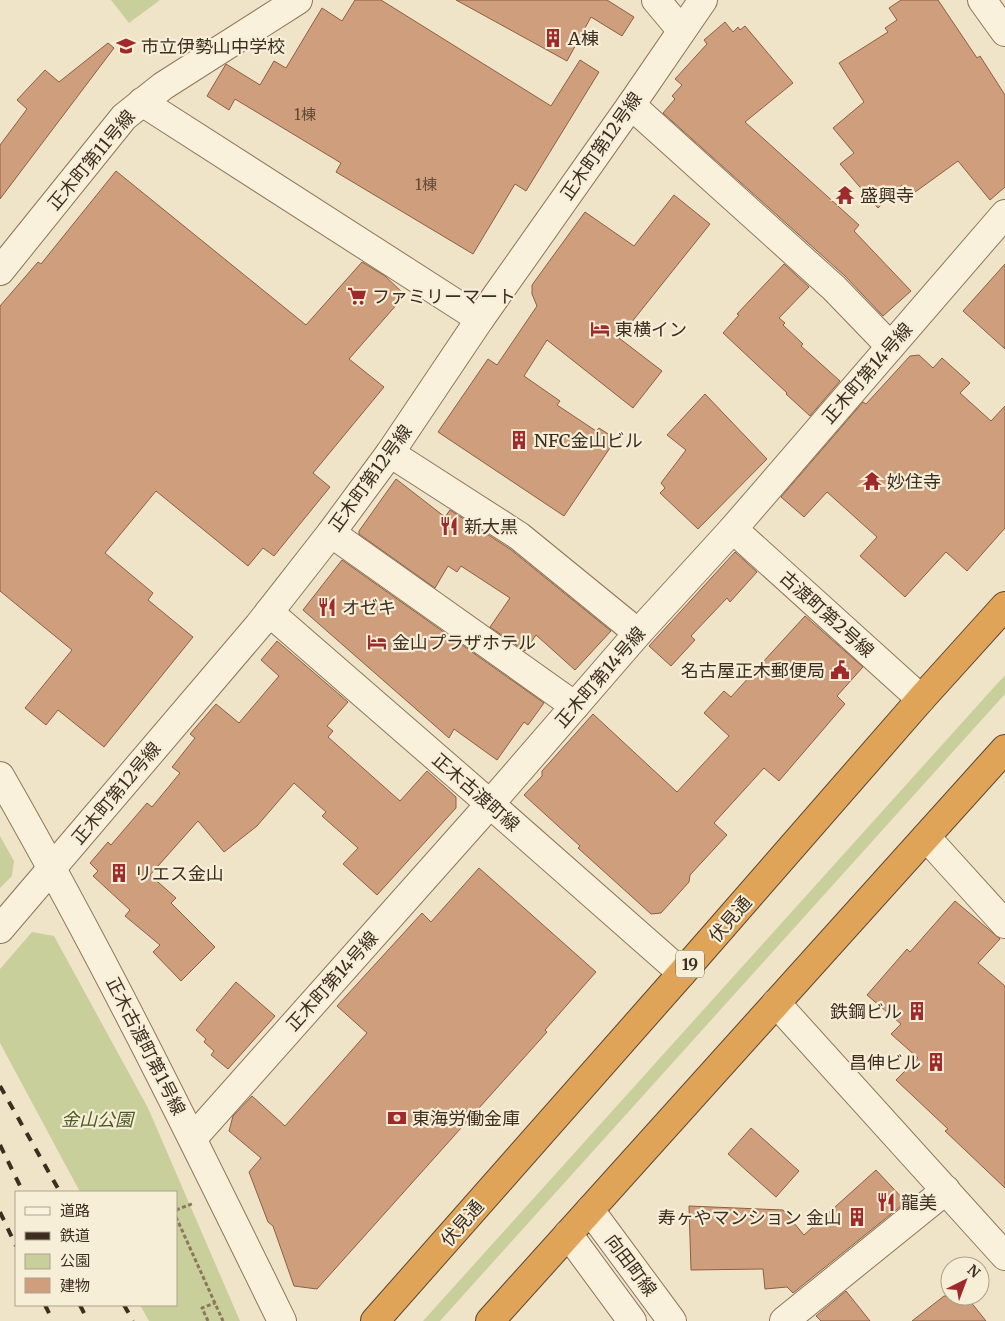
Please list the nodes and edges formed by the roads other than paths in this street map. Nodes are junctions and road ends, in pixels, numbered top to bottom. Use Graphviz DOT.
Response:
graph roads {
  1 [pos="298,0"];
  2 [pos="656,0"];
  3 [pos="703,0"];
  4 [pos="982,0"];
  5 [pos="681,30"];
  6 [pos="1005,32"];
  7 [pos="142,102"];
  8 [pos="631,105"];
  9 [pos="1005,214"];
  10 [pos="0,271"];
  11 [pos="480,319"];
  12 [pos="890,346"];
  13 [pos="390,453"];
  14 [pos="733,529"];
  15 [pos="332,533"];
  16 [pos="1005,606"];
  17 [pos="269,612"];
  18 [pos="638,633"];
  19 [pos="921,699"];
  20 [pos="575,706"];
  21 [pos="1005,750"];
  22 [pos="0,776"];
  23 [pos="490,804"];
  24 [pos="926,837"];
  25 [pos="53,868"];
  26 [pos="1005,924"];
  27 [pos="0,929"];
  28 [pos="682,973"];
  29 [pos="776,1003"];
  30 [pos="193,1138"];
  31 [pos="946,1190"];
  32 [pos="590,1210"];
  33 [pos="568,1234"];
  34 [pos="1005,1256"];
  35 [pos="282,1321"];
  36 [pos="375,1321"];
  37 [pos="490,1321"];
  38 [pos="632,1321"];
  39 [pos="672,1321"];
  40 [pos="784,1321"];
  1 -- 7 [label="street, 正木町第11号線"];
  2 -- 5 [label="street"];
  3 -- 5 [label="street, 正木町第12号線"];
  4 -- 6 [label="street"];
  5 -- 8 [label="street, 正木町第12号線"];
  7 -- 10 [label="street, 正木町第11号線"];
  7 -- 11 [label="street"];
  8 -- 11 [label="street, 正木町第12号線"];
  8 -- 12 [label="street"];
  9 -- 12 [label="street, 正木町第14号線"];
  11 -- 13 [label="street, 正木町第12号線"];
  12 -- 14 [label="street, 正木町第14号線"];
  13 -- 15 [label="street, 正木町第12号線"];
  13 -- 18 [label="street"];
  14 -- 18 [label="street, 正木町第14号線"];
  14 -- 19 [label="street, 古渡町第2号線"];
  15 -- 17 [label="street, 正木町第12号線"];
  15 -- 20 [label="street"];
  16 -- 19 [label="highway, 伏見通 / 19"];
  17 -- 23 [label="street, 正木古渡町線"];
  17 -- 25 [label="street, 正木町第12号線"];
  18 -- 20 [label="street, 正木町第14号線"];
  19 -- 28 [label="highway, 伏見通 / 19"];
  20 -- 23 [label="street, 正木町第14号線"];
  21 -- 24 [label="highway"];
  22 -- 25 [label="street, 正木古渡町第1号線"];
  23 -- 28 [label="street, 正木古渡町線"];
  23 -- 30 [label="street, 正木町第14号線"];
  24 -- 26 [label="street"];
  24 -- 29 [label="highway"];
  25 -- 27 [label="street, 正木町第12号線"];
  25 -- 30 [label="street, 正木古渡町第1号線"];
  28 -- 36 [label="highway, 伏見通 / 19"];
  29 -- 31 [label="street"];
  29 -- 32 [label="highway"];
  30 -- 35 [label="street, 正木古渡町第1号線"];
  31 -- 34 [label="street"];
  31 -- 40 [label="street"];
  32 -- 33 [label="highway"];
  32 -- 39 [label="street, 向田町線"];
  33 -- 37 [label="highway"];
  33 -- 38 [label="street, 向田町線"];
}
